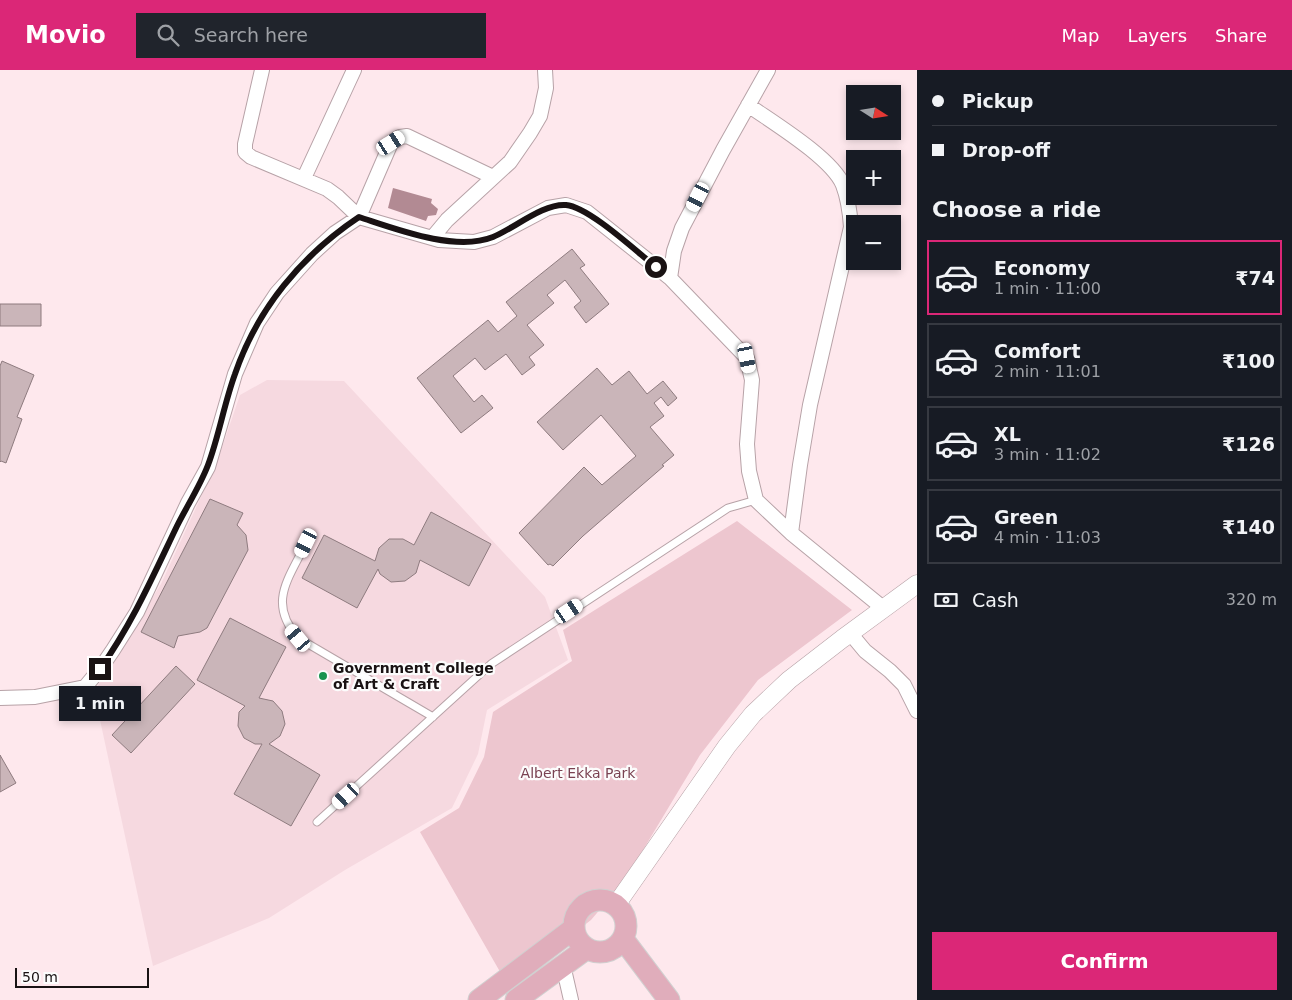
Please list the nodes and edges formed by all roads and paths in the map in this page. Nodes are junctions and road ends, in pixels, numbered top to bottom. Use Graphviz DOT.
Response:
graph roads {
  1 [pos="262,70"];
  2 [pos="354,70"];
  3 [pos="545,70"];
  4 [pos="768,70"];
  5 [pos="748,105"];
  6 [pos="493,177"];
  7 [pos="304,178"];
  8 [pos="359,217"];
  9 [pos="432,238"];
  10 [pos="670,278"];
  11 [pos="756,500"];
  12 [pos="791,532"];
  13 [pos="306,543"];
  14 [pos="917,584"];
  15 [pos="883,608"];
  16 [pos="850,633"];
  17 [pos="0,698"];
  18 [pos="917,711"];
  19 [pos="433,717"];
  20 [pos="317,822"];
  21 [pos="616,905"];
  22 [pos="573,929"];
  23 [pos="623,939"];
  24 [pos="586,949"];
  25 [pos="563,966"];
  26 [pos="478,1000"];
  27 [pos="516,1000"];
  28 [pos="571,1000"];
  29 [pos="669,1000"];
  1 -- 7 [label="street"];
  2 -- 7 [label="street"];
  3 -- 6 [label="street"];
  4 -- 5 [label="street"];
  5 -- 10 [label="street"];
  5 -- 12 [label="street"];
  6 -- 8 [label="street"];
  6 -- 9 [label="street"];
  7 -- 8 [label="street"];
  8 -- 9 [label="street"];
  8 -- 17 [label="street"];
  9 -- 10 [label="street"];
  10 -- 11 [label="street"];
  11 -- 12 [label="street"];
  11 -- 19 [label="lane"];
  12 -- 15 [label="street"];
  13 -- 19 [label="lane"];
  14 -- 15 [label="street"];
  15 -- 16 [label="street"];
  16 -- 18 [label="street"];
  16 -- 21 [label="street"];
  19 -- 20 [label="lane"];
  21 -- 22 [label="main road"];
  21 -- 23 [label="main road"];
  22 -- 24 [label="main road"];
  22 -- 26 [label="main road"];
  23 -- 24 [label="main road"];
  23 -- 29 [label="main road"];
  24 -- 25 [label="main road"];
  25 -- 27 [label="main road"];
  25 -- 28 [label="street"];
}
